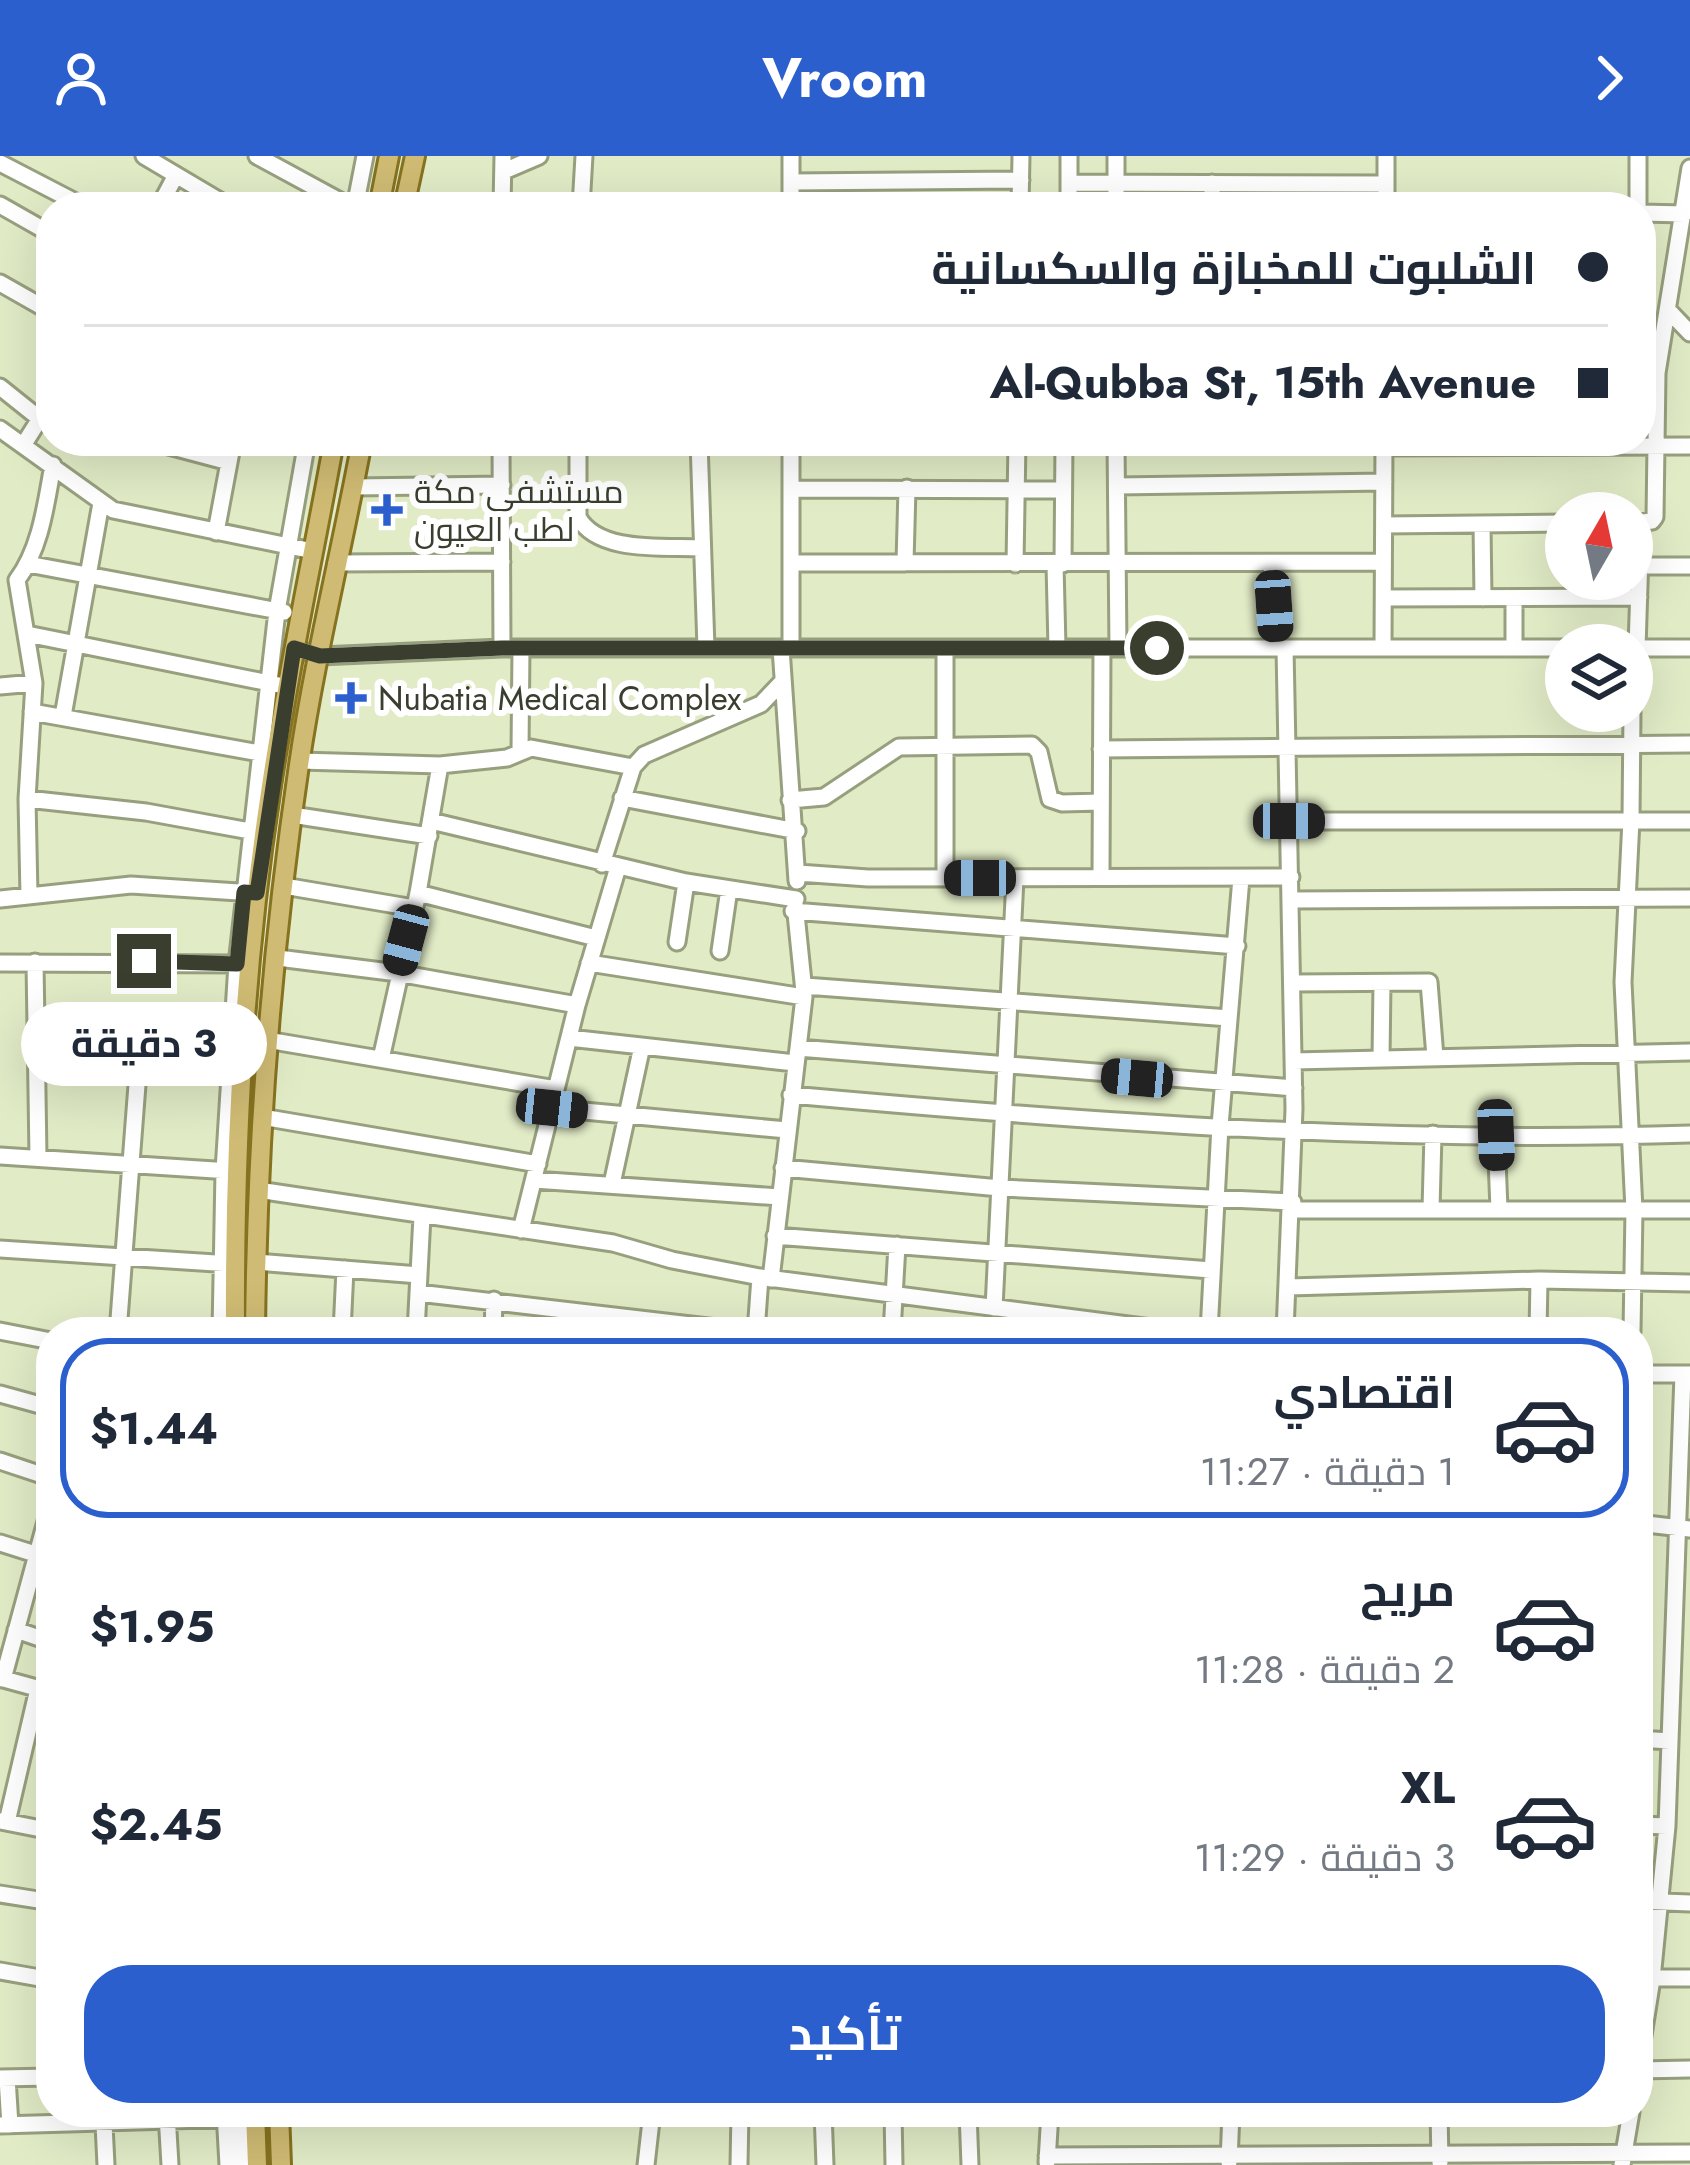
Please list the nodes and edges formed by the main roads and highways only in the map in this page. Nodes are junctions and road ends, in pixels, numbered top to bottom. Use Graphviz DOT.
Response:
graph roads {
  1 [pos="388,156"];
  2 [pos="415,156"];
  3 [pos="382,192"];
  4 [pos="407,192"];
  5 [pos="331,456"];
  6 [pos="359,456"];
  7 [pos="233,1317"];
  8 [pos="255,1317"];
  9 [pos="242,2127"];
  10 [pos="280,2127"];
  11 [pos="257,2165"];
  12 [pos="281,2165"];
  1 -- 3 [label="main road"];
  2 -- 4 [label="main road"];
  5 -- 7 [label="main road"];
  6 -- 8 [label="main road"];
  9 -- 11 [label="main road"];
  10 -- 12 [label="main road"];
}
